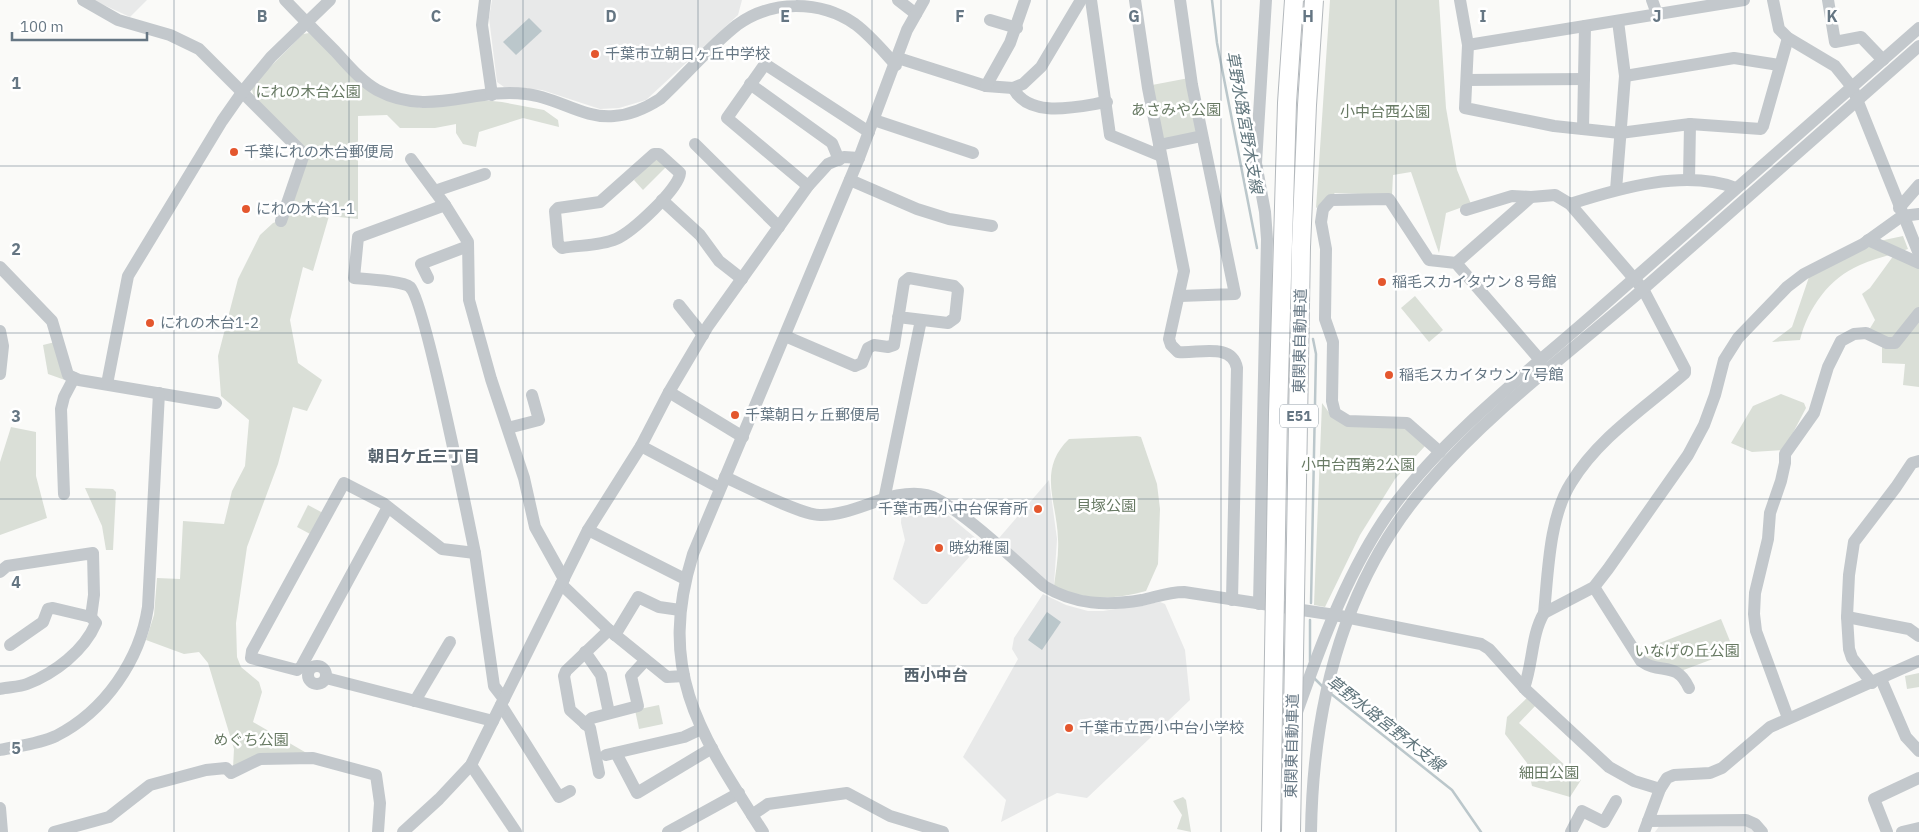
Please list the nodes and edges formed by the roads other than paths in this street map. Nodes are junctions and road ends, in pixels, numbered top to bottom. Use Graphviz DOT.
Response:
graph roads {
  1 [pos="83,0"];
  2 [pos="284,0"];
  3 [pos="330,0"];
  4 [pos="485,0"];
  5 [pos="898,0"];
  6 [pos="924,0"];
  7 [pos="1025,0"];
  8 [pos="1081,0"];
  9 [pos="1091,0"];
  10 [pos="1135,0"];
  11 [pos="1180,0"];
  12 [pos="1266,0"];
  13 [pos="1294,0"];
  14 [pos="1314,0"];
  15 [pos="1460,0"];
  16 [pos="1652,0"];
  17 [pos="1744,0"];
  18 [pos="1773,0"];
  19 [pos="1828,0"];
  20 [pos="1706,3"];
  21 [pos="916,14"];
  22 [pos="1657,14"];
  23 [pos="990,20"];
  24 [pos="1618,21"];
  25 [pos="307,22"];
  26 [pos="1585,26"];
  27 [pos="1017,28"];
  28 [pos="1919,28"];
  29 [pos="1788,38"];
  30 [pos="1468,45"];
  31 [pos="1919,46"];
  32 [pos="1883,60"];
  33 [pos="897,61"];
  34 [pos="1779,65"];
  35 [pos="1625,76"];
  36 [pos="1584,79"];
  37 [pos="1467,80"];
  38 [pos="750,84"];
  39 [pos="986,86"];
  40 [pos="1852,87"];
  41 [pos="1013,88"];
  42 [pos="243,91"];
  43 [pos="492,95"];
  44 [pos="1857,101"];
  45 [pos="1107,102"];
  46 [pos="874,120"];
  47 [pos="1690,124"];
  48 [pos="1582,129"];
  49 [pos="869,132"];
  50 [pos="1620,133"];
  51 [pos="1202,136"];
  52 [pos="695,144"];
  53 [pos="1160,151"];
  54 [pos="973,153"];
  55 [pos="859,158"];
  56 [pos="411,159"];
  57 [pos="839,160"];
  58 [pos="484,174"];
  59 [pos="850,180"];
  60 [pos="1689,180"];
  61 [pos="1919,185"];
  62 [pos="808,186"];
  63 [pos="1736,188"];
  64 [pos="1616,190"];
  65 [pos="435,191"];
  66 [pos="1531,198"];
  67 [pos="662,200"];
  68 [pos="1570,204"];
  69 [pos="445,205"];
  70 [pos="1466,210"];
  71 [pos="1901,212"];
  72 [pos="1919,214"];
  73 [pos="281,220"];
  74 [pos="992,226"];
  75 [pos="779,227"];
  76 [pos="1868,240"];
  77 [pos="468,246"];
  78 [pos="1919,254"];
  79 [pos="1919,262"];
  80 [pos="1456,263"];
  81 [pos="0,267"];
  82 [pos="428,278"];
  83 [pos="742,279"];
  84 [pos="1634,279"];
  85 [pos="1643,289"];
  86 [pos="1180,296"];
  87 [pos="679,305"];
  88 [pos="1919,313"];
  89 [pos="898,317"];
  90 [pos="921,320"];
  91 [pos="0,331"];
  92 [pos="703,335"];
  93 [pos="785,336"];
  94 [pos="1541,360"];
  95 [pos="0,374"];
  96 [pos="74,378"];
  97 [pos="107,384"];
  98 [pos="669,392"];
  99 [pos="159,393"];
  100 [pos="532,395"];
  101 [pos="216,403"];
  102 [pos="508,428"];
  103 [pos="743,437"];
  104 [pos="642,446"];
  105 [pos="1440,452"];
  106 [pos="1919,462"];
  107 [pos="723,483"];
  108 [pos="64,494"];
  109 [pos="884,500"];
  110 [pos="388,507"];
  111 [pos="588,530"];
  112 [pos="475,553"];
  113 [pos="0,572"];
  114 [pos="685,579"];
  115 [pos="562,581"];
  116 [pos="1594,587"];
  117 [pos="1232,600"];
  118 [pos="1259,604"];
  119 [pos="680,610"];
  120 [pos="1544,613"];
  121 [pos="1341,616"];
  122 [pos="91,617"];
  123 [pos="1847,617"];
  124 [pos="612,633"];
  125 [pos="1919,636"];
  126 [pos="450,642"];
  127 [pos="10,645"];
  128 [pos="586,652"];
  129 [pos="645,661"];
  130 [pos="1919,661"];
  131 [pos="305,669"];
  132 [pos="684,676"];
  133 [pos="1876,681"];
  134 [pos="0,688"];
  135 [pos="1524,688"];
  136 [pos="1689,688"];
  137 [pos="416,701"];
  138 [pos="502,702"];
  139 [pos="609,713"];
  140 [pos="1788,718"];
  141 [pos="493,721"];
  142 [pos="585,724"];
  143 [pos="701,729"];
  144 [pos="712,748"];
  145 [pos="0,750"];
  146 [pos="1919,751"];
  147 [pos="471,765"];
  148 [pos="599,773"];
  149 [pos="1919,778"];
  150 [pos="1660,789"];
  151 [pos="570,791"];
  152 [pos="739,794"];
  153 [pos="1616,801"];
  154 [pos="0,808"];
  155 [pos="752,815"];
  156 [pos="1646,826"];
  157 [pos="1919,828"];
  158 [pos="408,830"];
  159 [pos="2,832"];
  160 [pos="54,832"];
  161 [pos="378,832"];
  162 [pos="516,832"];
  163 [pos="668,832"];
  164 [pos="763,832"];
  165 [pos="943,832"];
  166 [pos="1262,832"];
  167 [pos="1271,832"];
  168 [pos="1291,832"];
  169 [pos="1311,832"];
  170 [pos="1571,832"];
  171 [pos="1762,832"];
  172 [pos="1887,832"];
  173 [pos="1902,832"];
  1 -- 42 [label="street"];
  2 -- 25 [label="street"];
  3 -- 25 [label="street"];
  4 -- 43 [label="street"];
  5 -- 21 [label="street"];
  6 -- 21 [label="street"];
  7 -- 27 [label="street"];
  8 -- 41 [label="street"];
  9 -- 45 [label="street"];
  10 -- 53 [label="street"];
  11 -- 51 [label="street"];
  12 -- 118 [label="street"];
  13 -- 167 [label="highway, 東関東自動車道 / E51, bridge"];
  14 -- 168 [label="highway, 東関東自動車道 / E51, bridge"];
  15 -- 30 [label="street"];
  16 -- 22 [label="street"];
  17 -- 20 [label="street"];
  18 -- 29 [label="street"];
  19 -- 32 [label="street"];
  20 -- 22 [label="street"];
  21 -- 33 [label="street"];
  22 -- 24 [label="street"];
  23 -- 27 [label="street"];
  24 -- 26 [label="street"];
  24 -- 35 [label="street"];
  25 -- 42 [label="street"];
  25 -- 43 [label="street"];
  26 -- 30 [label="street"];
  26 -- 36 [label="street"];
  27 -- 39 [label="street"];
  28 -- 32 [label="street"];
  29 -- 34 [label="street"];
  29 -- 40 [label="street"];
  30 -- 37 [label="street"];
  31 -- 44 [label="street"];
  32 -- 40 [label="street"];
  33 -- 39 [label="street"];
  33 -- 43 [label="street"];
  33 -- 46 [label="street"];
  34 -- 35 [label="street"];
  34 -- 47 [label="street"];
  35 -- 50 [label="street"];
  36 -- 37 [label="street"];
  36 -- 48 [label="street"];
  37 -- 48 [label="street"];
  38 -- 49 [label="street"];
  38 -- 57 [label="street"];
  38 -- 62 [label="street"];
  39 -- 41 [label="street"];
  40 -- 44 [label="street"];
  40 -- 63 [label="street"];
  41 -- 45 [label="street"];
  42 -- 73 [label="street"];
  42 -- 97 [label="street"];
  44 -- 71 [label="street"];
  44 -- 85 [label="street"];
  45 -- 53 [label="street"];
  46 -- 49 [label="street"];
  46 -- 54 [label="street"];
  47 -- 50 [label="street"];
  47 -- 60 [label="street"];
  48 -- 50 [label="street"];
  49 -- 55 [label="street"];
  50 -- 64 [label="street"];
  51 -- 53 [label="street"];
  51 -- 86 [label="street"];
  52 -- 75 [label="street"];
  53 -- 86 [label="street"];
  55 -- 57 [label="street"];
  55 -- 59 [label="street"];
  56 -- 65 [label="street"];
  57 -- 62 [label="street"];
  58 -- 65 [label="street"];
  59 -- 74 [label="street"];
  59 -- 93 [label="street"];
  60 -- 63 [label="street"];
  60 -- 64 [label="street"];
  61 -- 71 [label="street"];
  62 -- 75 [label="street"];
  63 -- 84 [label="street"];
  64 -- 68 [label="street"];
  65 -- 69 [label="street"];
  66 -- 68 [label="street"];
  66 -- 70 [label="street"];
  66 -- 80 [label="street"];
  67 -- 67 [label="street"];
  67 -- 83 [label="street"];
  68 -- 84 [label="street"];
  69 -- 77 [label="street"];
  69 -- 112 [label="street"];
  71 -- 72 [label="street"];
  71 -- 76 [label="street"];
  71 -- 78 [label="street"];
  75 -- 83 [label="street"];
  76 -- 79 [label="street"];
  76 -- 116 [label="street"];
  77 -- 82 [label="street"];
  77 -- 102 [label="street"];
  80 -- 94 [label="street"];
  80 -- 105 [label="street"];
  81 -- 96 [label="street"];
  83 -- 92 [label="street"];
  84 -- 85 [label="street"];
  84 -- 94 [label="street"];
  85 -- 120 [label="street"];
  85 -- 121 [label="street"];
  86 -- 117 [label="street"];
  87 -- 92 [label="street"];
  88 -- 140 [label="street"];
  89 -- 90 [label="street"];
  89 -- 90 [label="street"];
  89 -- 93 [label="street"];
  90 -- 109 [label="street"];
  91 -- 95 [label="street"];
  92 -- 98 [label="street"];
  93 -- 103 [label="street"];
  94 -- 105 [label="street"];
  96 -- 97 [label="street"];
  96 -- 108 [label="street"];
  97 -- 99 [label="street"];
  98 -- 103 [label="street"];
  98 -- 104 [label="street"];
  99 -- 101 [label="street"];
  99 -- 145 [label="street"];
  100 -- 102 [label="street"];
  102 -- 115 [label="street"];
  103 -- 107 [label="street"];
  104 -- 107 [label="street"];
  104 -- 111 [label="street"];
  105 -- 121 [label="street"];
  106 -- 123 [label="street"];
  107 -- 109 [label="street"];
  107 -- 114 [label="street"];
  109 -- 117 [label="street"];
  110 -- 112 [label="street"];
  110 -- 131 [label="street"];
  110 -- 131 [label="street"];
  111 -- 114 [label="street"];
  111 -- 115 [label="street"];
  112 -- 138 [label="street"];
  113 -- 122 [label="street"];
  114 -- 119 [label="street"];
  115 -- 124 [label="street"];
  115 -- 138 [label="street"];
  116 -- 120 [label="street"];
  116 -- 136 [label="street"];
  117 -- 118 [label="street"];
  118 -- 121 [label="street"];
  119 -- 124 [label="street"];
  119 -- 132 [label="street"];
  120 -- 135 [label="street"];
  121 -- 135 [label="street"];
  121 -- 166 [label="street"];
  121 -- 169 [label="street"];
  122 -- 127 [label="street"];
  122 -- 134 [label="street"];
  123 -- 125 [label="street"];
  123 -- 133 [label="street"];
  124 -- 128 [label="street"];
  124 -- 129 [label="street"];
  126 -- 137 [label="street"];
  128 -- 139 [label="street"];
  128 -- 142 [label="street"];
  129 -- 132 [label="street"];
  129 -- 139 [label="street"];
  130 -- 133 [label="street"];
  131 -- 137 [label="street"];
  132 -- 143 [label="street"];
  133 -- 140 [label="street"];
  133 -- 146 [label="street"];
  135 -- 150 [label="street"];
  137 -- 141 [label="street"];
  138 -- 141 [label="street"];
  138 -- 151 [label="street"];
  139 -- 142 [label="street"];
  140 -- 150 [label="street"];
  141 -- 147 [label="street"];
  142 -- 148 [label="street"];
  143 -- 144 [label="street"];
  143 -- 144 [label="street"];
  144 -- 152 [label="street"];
  147 -- 158 [label="street"];
  147 -- 162 [label="street"];
  149 -- 172 [label="street"];
  150 -- 156 [label="street"];
  152 -- 155 [label="street"];
  152 -- 163 [label="street"];
  153 -- 170 [label="street"];
  154 -- 159 [label="street"];
  155 -- 164 [label="street"];
  155 -- 165 [label="street"];
  156 -- 171 [label="street"];
  157 -- 173 [label="street"];
  160 -- 161 [label="street"];
}
